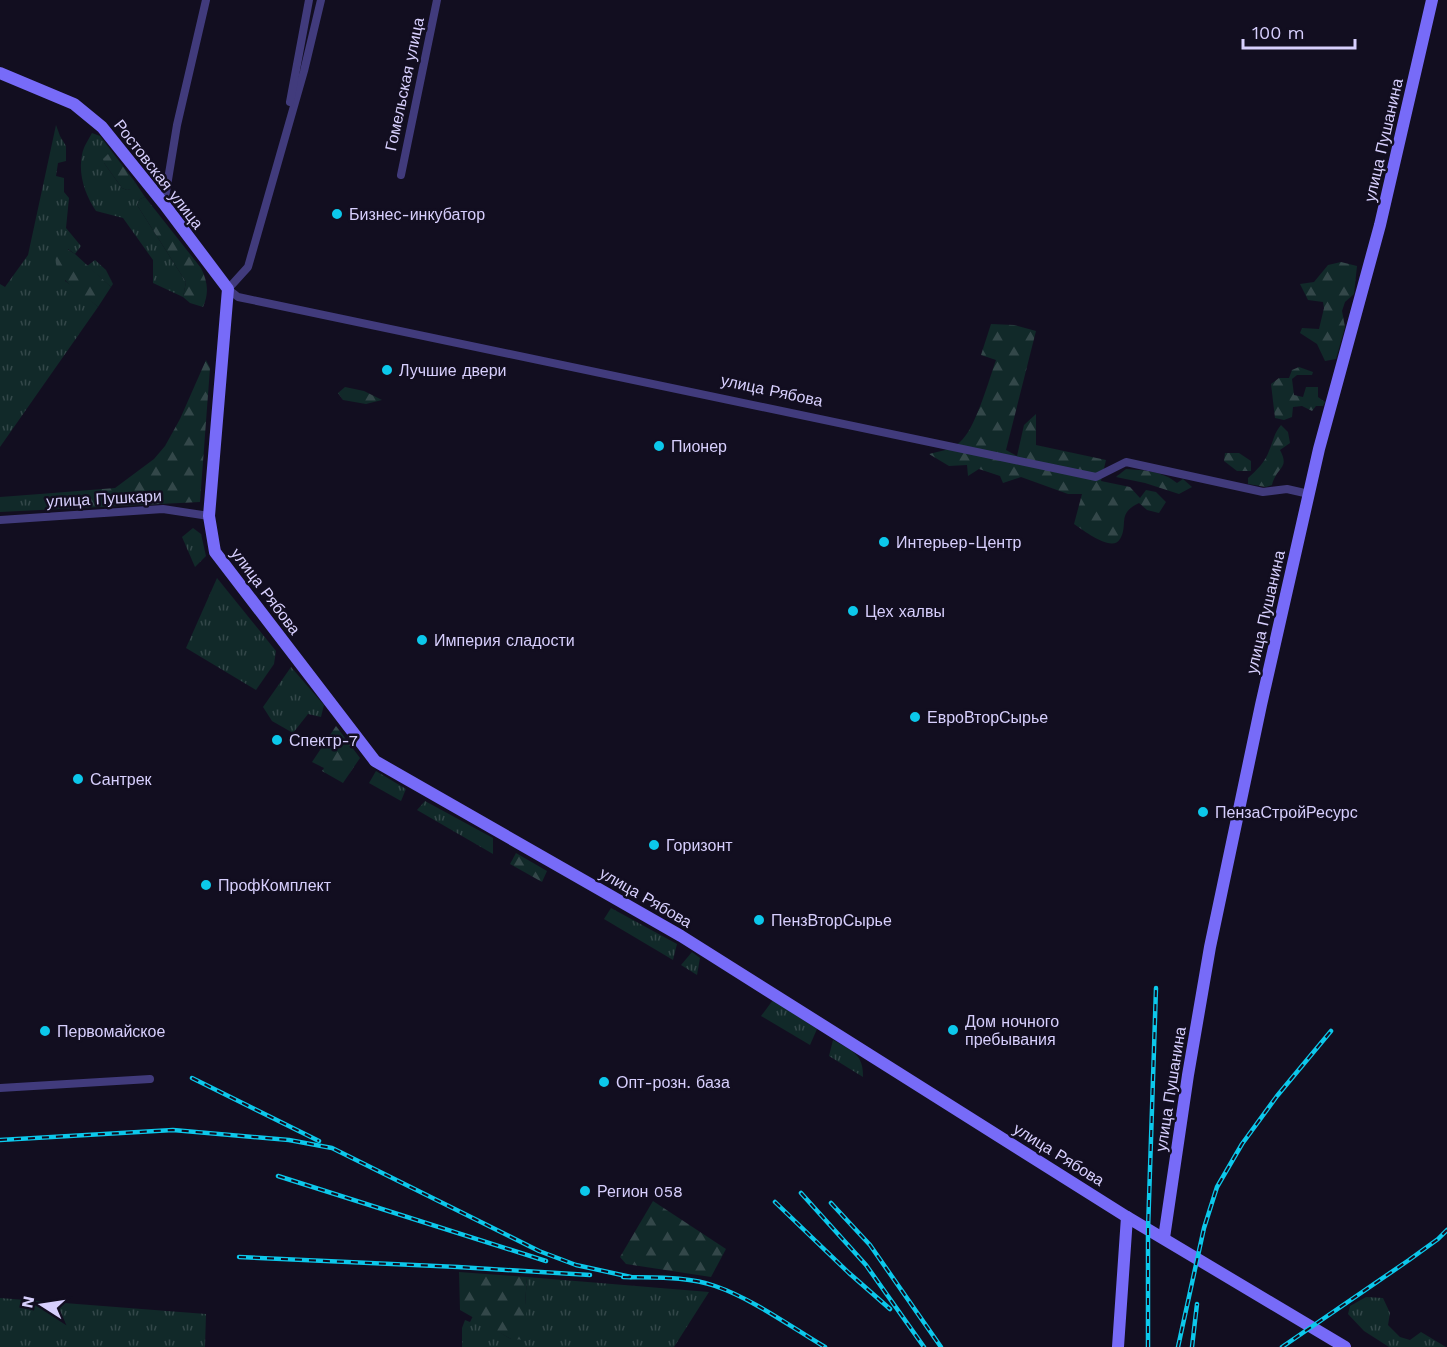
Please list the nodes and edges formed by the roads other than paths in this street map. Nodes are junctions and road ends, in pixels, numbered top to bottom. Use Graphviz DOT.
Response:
graph roads {
  1 [pos="206,0"];
  2 [pos="309,0"];
  3 [pos="321,0"];
  4 [pos="437,0"];
  5 [pos="1432,0"];
  6 [pos="0,73"];
  7 [pos="285,135"];
  8 [pos="401,175"];
  9 [pos="164,204"];
  10 [pos="196,248"];
  11 [pos="228,289"];
  12 [pos="1309,495"];
  13 [pos="209,516"];
  14 [pos="0,520"];
  15 [pos="150,1078"];
  16 [pos="0,1088"];
  17 [pos="1127,1217"];
  18 [pos="1164,1238"];
  19 [pos="1118,1347"];
  20 [pos="1345,1347"];
  1 -- 9 [label="street"];
  2 -- 7 [label="street"];
  3 -- 7 [label="street"];
  4 -- 8 [label="street, Гомельская улица"];
  5 -- 12 [label="street, улица Пушанина"];
  6 -- 9 [label="street, Ростовская улица"];
  7 -- 11 [label="street"];
  9 -- 10 [label="street, Ростовская улица"];
  10 -- 11 [label="street, улица Рябова"];
  11 -- 12 [label="street, улица Рябова"];
  11 -- 13 [label="street, улица Рябова"];
  12 -- 18 [label="street, улица Пушанина"];
  13 -- 14 [label="street, улица Пушкари"];
  13 -- 17 [label="street, улица Рябова"];
  15 -- 16 [label="street"];
  17 -- 18 [label="street, улица Рябова"];
  17 -- 19 [label="street"];
  18 -- 20 [label="street, улица Рябова"];
}
